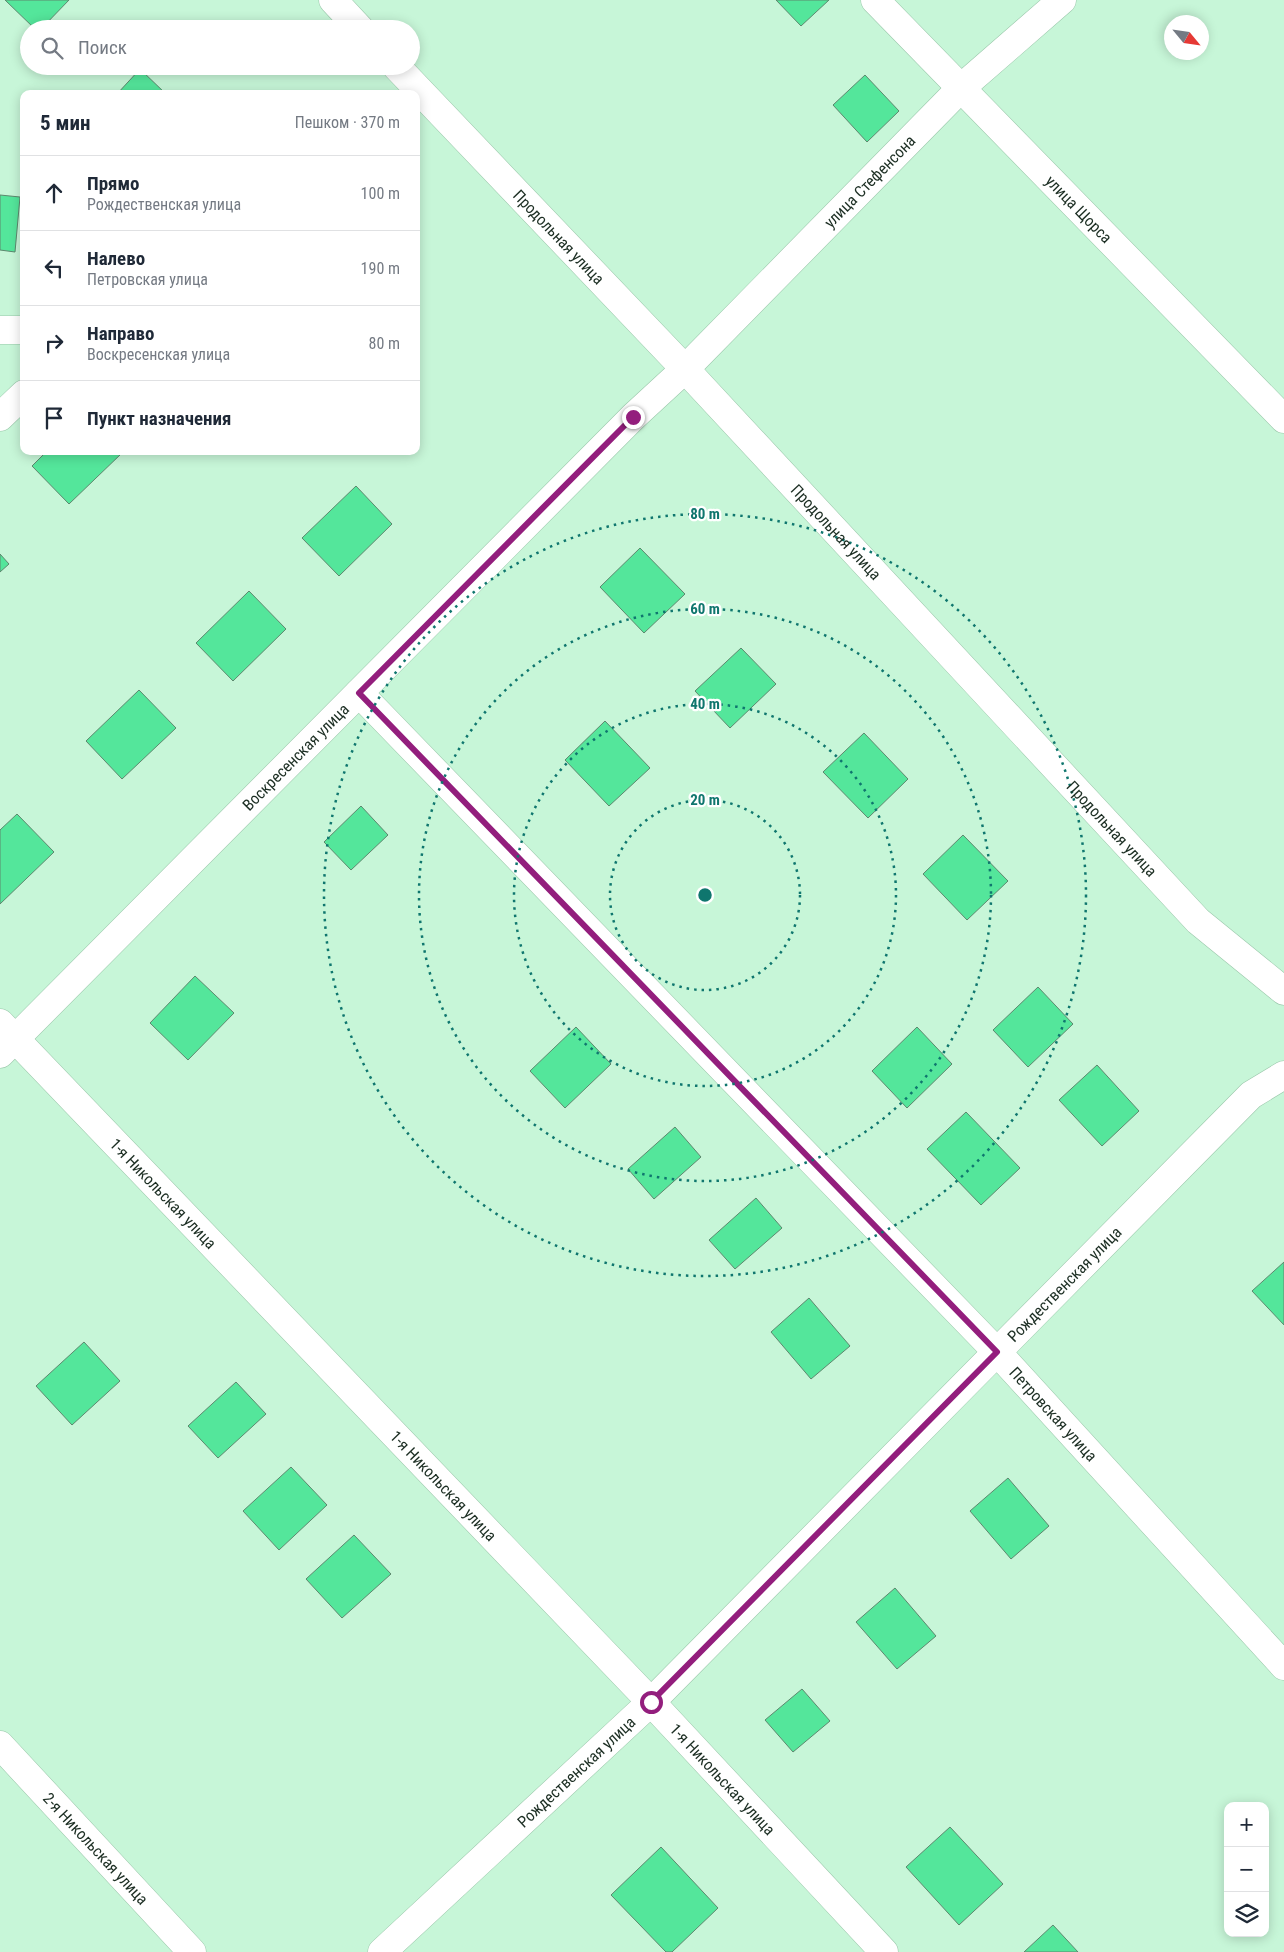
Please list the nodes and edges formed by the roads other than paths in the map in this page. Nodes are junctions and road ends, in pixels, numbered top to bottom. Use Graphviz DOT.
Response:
graph roads {
  1 [pos="333,0"];
  2 [pos="875,0"];
  3 [pos="1062,0"];
  4 [pos="352,20"];
  5 [pos="405,75"];
  6 [pos="961,88"];
  7 [pos="419,90"];
  8 [pos="420,91"];
  9 [pos="0,330"];
  10 [pos="20,330"];
  11 [pos="685,369"];
  12 [pos="20,398"];
  13 [pos="633,417"];
  14 [pos="0,418"];
  15 [pos="1284,420"];
  16 [pos="359,693"];
  17 [pos="1284,991"];
  18 [pos="5,1039"];
  19 [pos="1284,1074"];
  20 [pos="997,1352"];
  21 [pos="1284,1666"];
  22 [pos="651,1702"];
  23 [pos="0,1745"];
  24 [pos="192,1952"];
  25 [pos="382,1952"];
  26 [pos="884,1952"];
  1 -- 4 [label="street"];
  2 -- 6 [label="street, улица Щорса"];
  3 -- 6 [label="street, улица Стефенсона"];
  5 -- 7 [label="street, Продольная улица"];
  6 -- 11 [label="street, улица Стефенсона"];
  6 -- 15 [label="street, улица Щорса"];
  8 -- 11 [label="street, Продольная улица"];
  9 -- 10 [label="street"];
  11 -- 13 [label="street, улица Стефенсона"];
  11 -- 17 [label="street, Продольная улица"];
  12 -- 14 [label="street"];
  13 -- 16 [label="street, Воскресенская улица"];
  16 -- 18 [label="street, Воскресенская улица"];
  16 -- 20 [label="street, Петровская улица"];
  18 -- 22 [label="street, 1-я Никольская улица"];
  19 -- 20 [label="street, Рождественская улица"];
  20 -- 21 [label="street, Петровская улица"];
  20 -- 22 [label="street, Рождественская улица"];
  22 -- 25 [label="street, Рождественская улица"];
  22 -- 26 [label="street, 1-я Никольская улица"];
  23 -- 24 [label="street, 2-я Никольская улица"];
}
